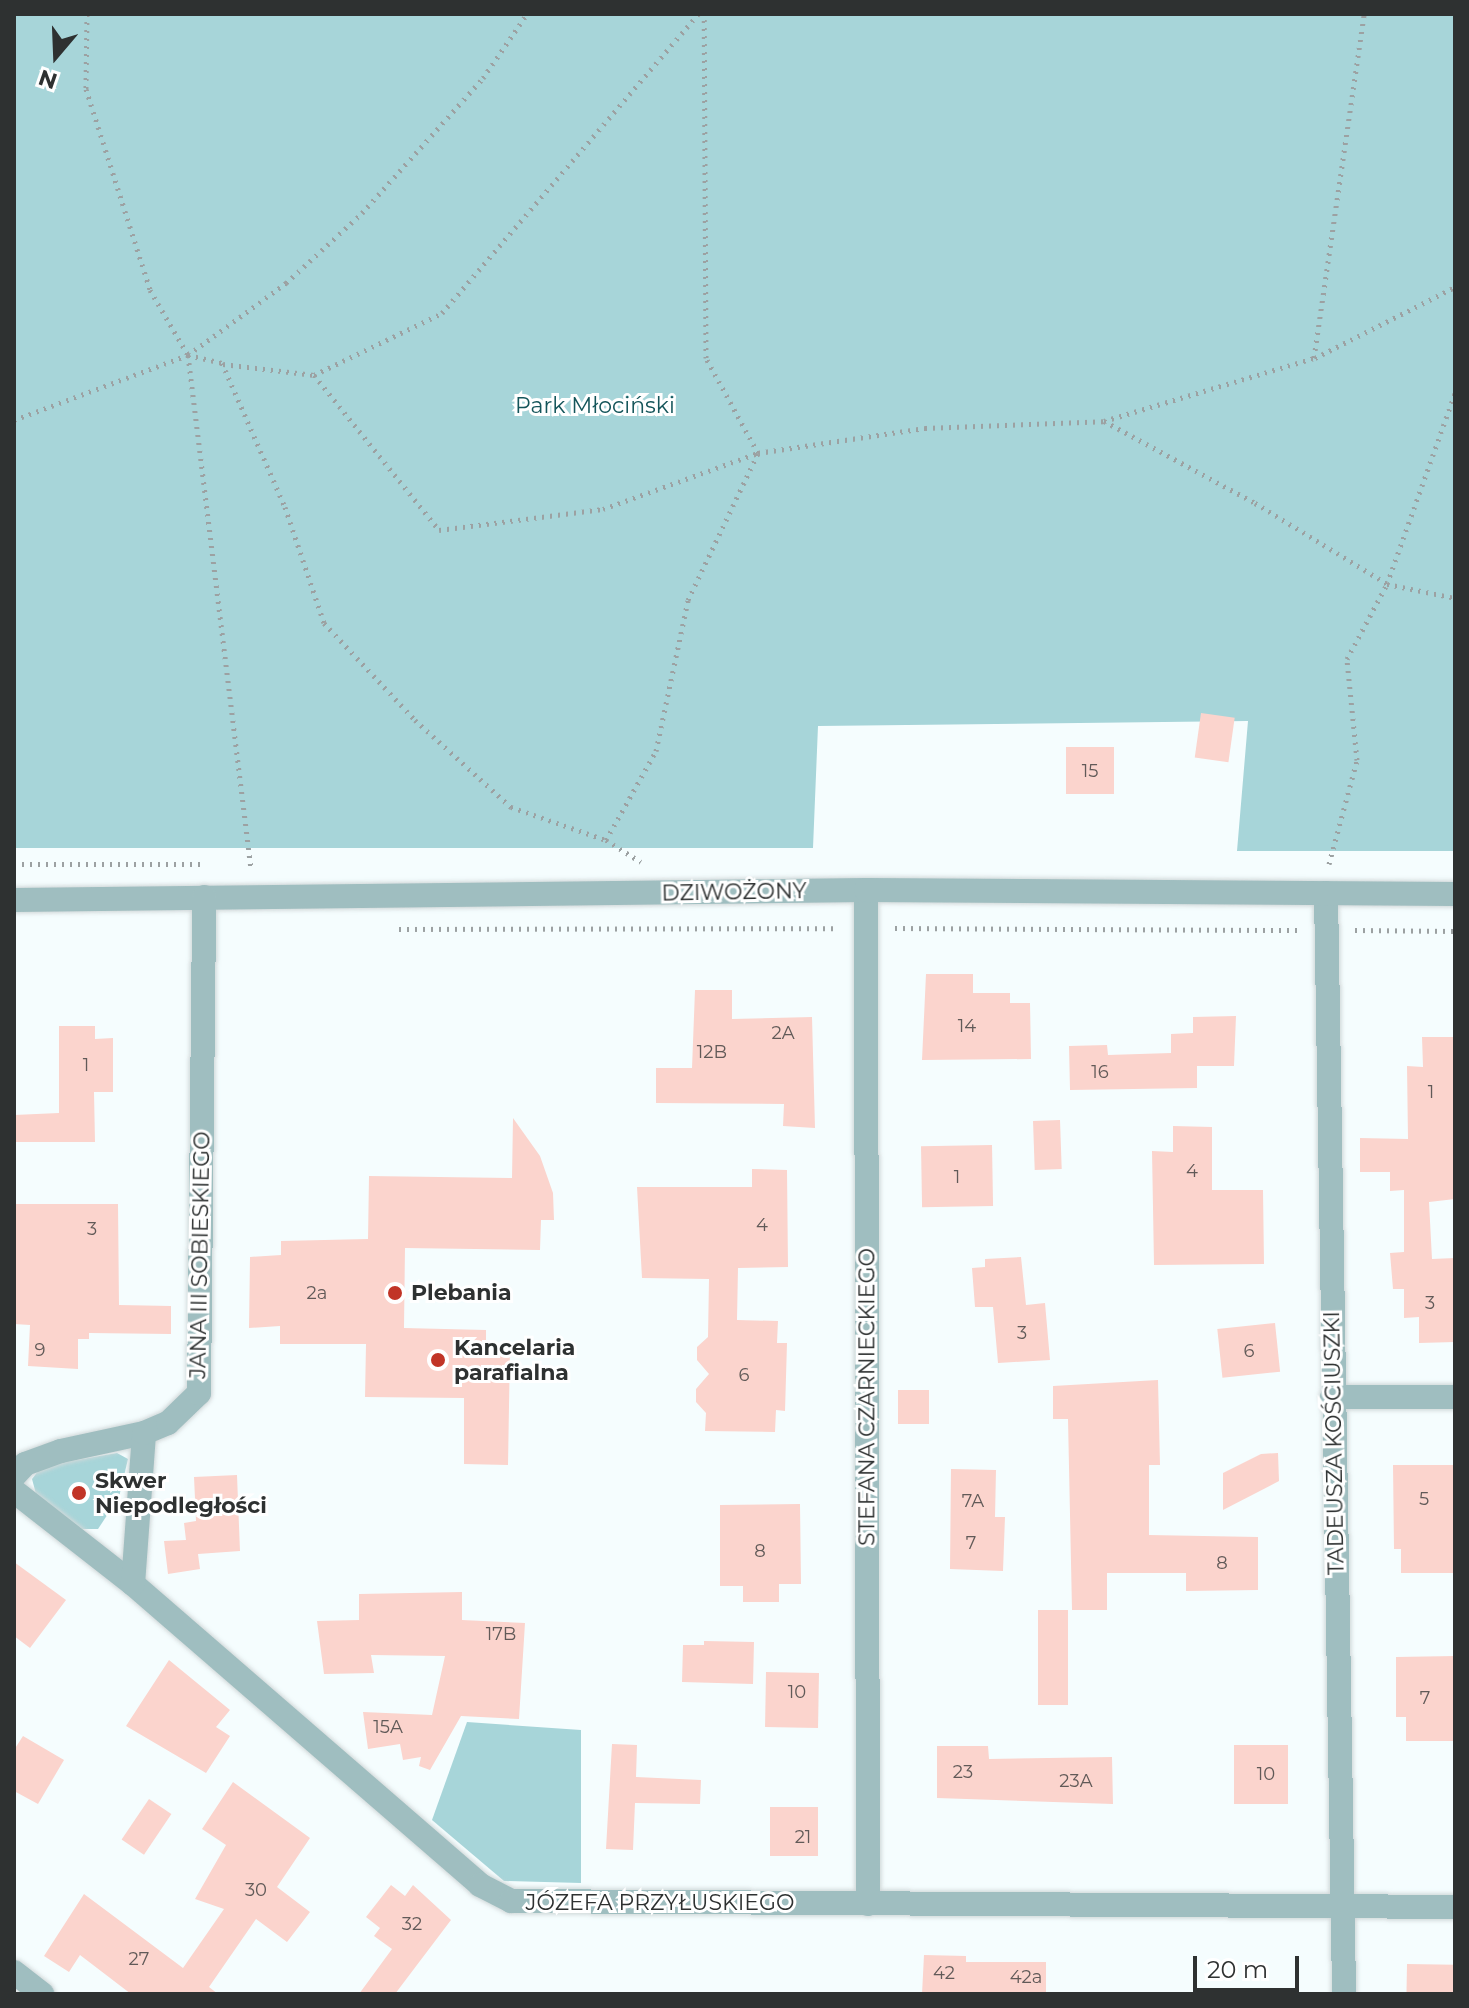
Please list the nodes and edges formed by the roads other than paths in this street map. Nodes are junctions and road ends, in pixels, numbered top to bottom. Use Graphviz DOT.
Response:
graph roads {
  1 [pos="866,890"];
  2 [pos="1326,893"];
  3 [pos="1455,894"];
  4 [pos="204,897"];
  5 [pos="14,900"];
  6 [pos="1332,1397"];
  7 [pos="1455,1397"];
  8 [pos="144,1433"];
  9 [pos="14,1476"];
  10 [pos="14,1491"];
  11 [pos="133,1584"];
  12 [pos="868,1904"];
  13 [pos="1455,1907"];
  14 [pos="1344,1908"];
  15 [pos="14,1972"];
  16 [pos="42,1994"];
  17 [pos="1344,1994"];
  1 -- 2 [label="street, DZIWOŻONY"];
  1 -- 4 [label="street, DZIWOŻONY"];
  1 -- 12 [label="street, STEFANA CZARNIECKIEGO"];
  2 -- 3 [label="street, DZIWOŻONY"];
  2 -- 6 [label="street, TADEUSZA KOŚCIUSZKI"];
  4 -- 5 [label="street, DZIWOŻONY"];
  4 -- 8 [label="street, JANA III SOBIESKIEGO"];
  6 -- 7 [label="street"];
  6 -- 14 [label="street, TADEUSZA KOŚCIUSZKI"];
  8 -- 9 [label="street, JANA III SOBIESKIEGO"];
  8 -- 11 [label="street"];
  10 -- 11 [label="street, JÓZEFA PRZYŁUSKIEGO"];
  11 -- 12 [label="street, JÓZEFA PRZYŁUSKIEGO"];
  12 -- 14 [label="street, JÓZEFA PRZYŁUSKIEGO"];
  13 -- 14 [label="street, JÓZEFA PRZYŁUSKIEGO"];
  14 -- 17 [label="street, TADEUSZA KOŚCIUSZKI"];
  15 -- 16 [label="street"];
}
